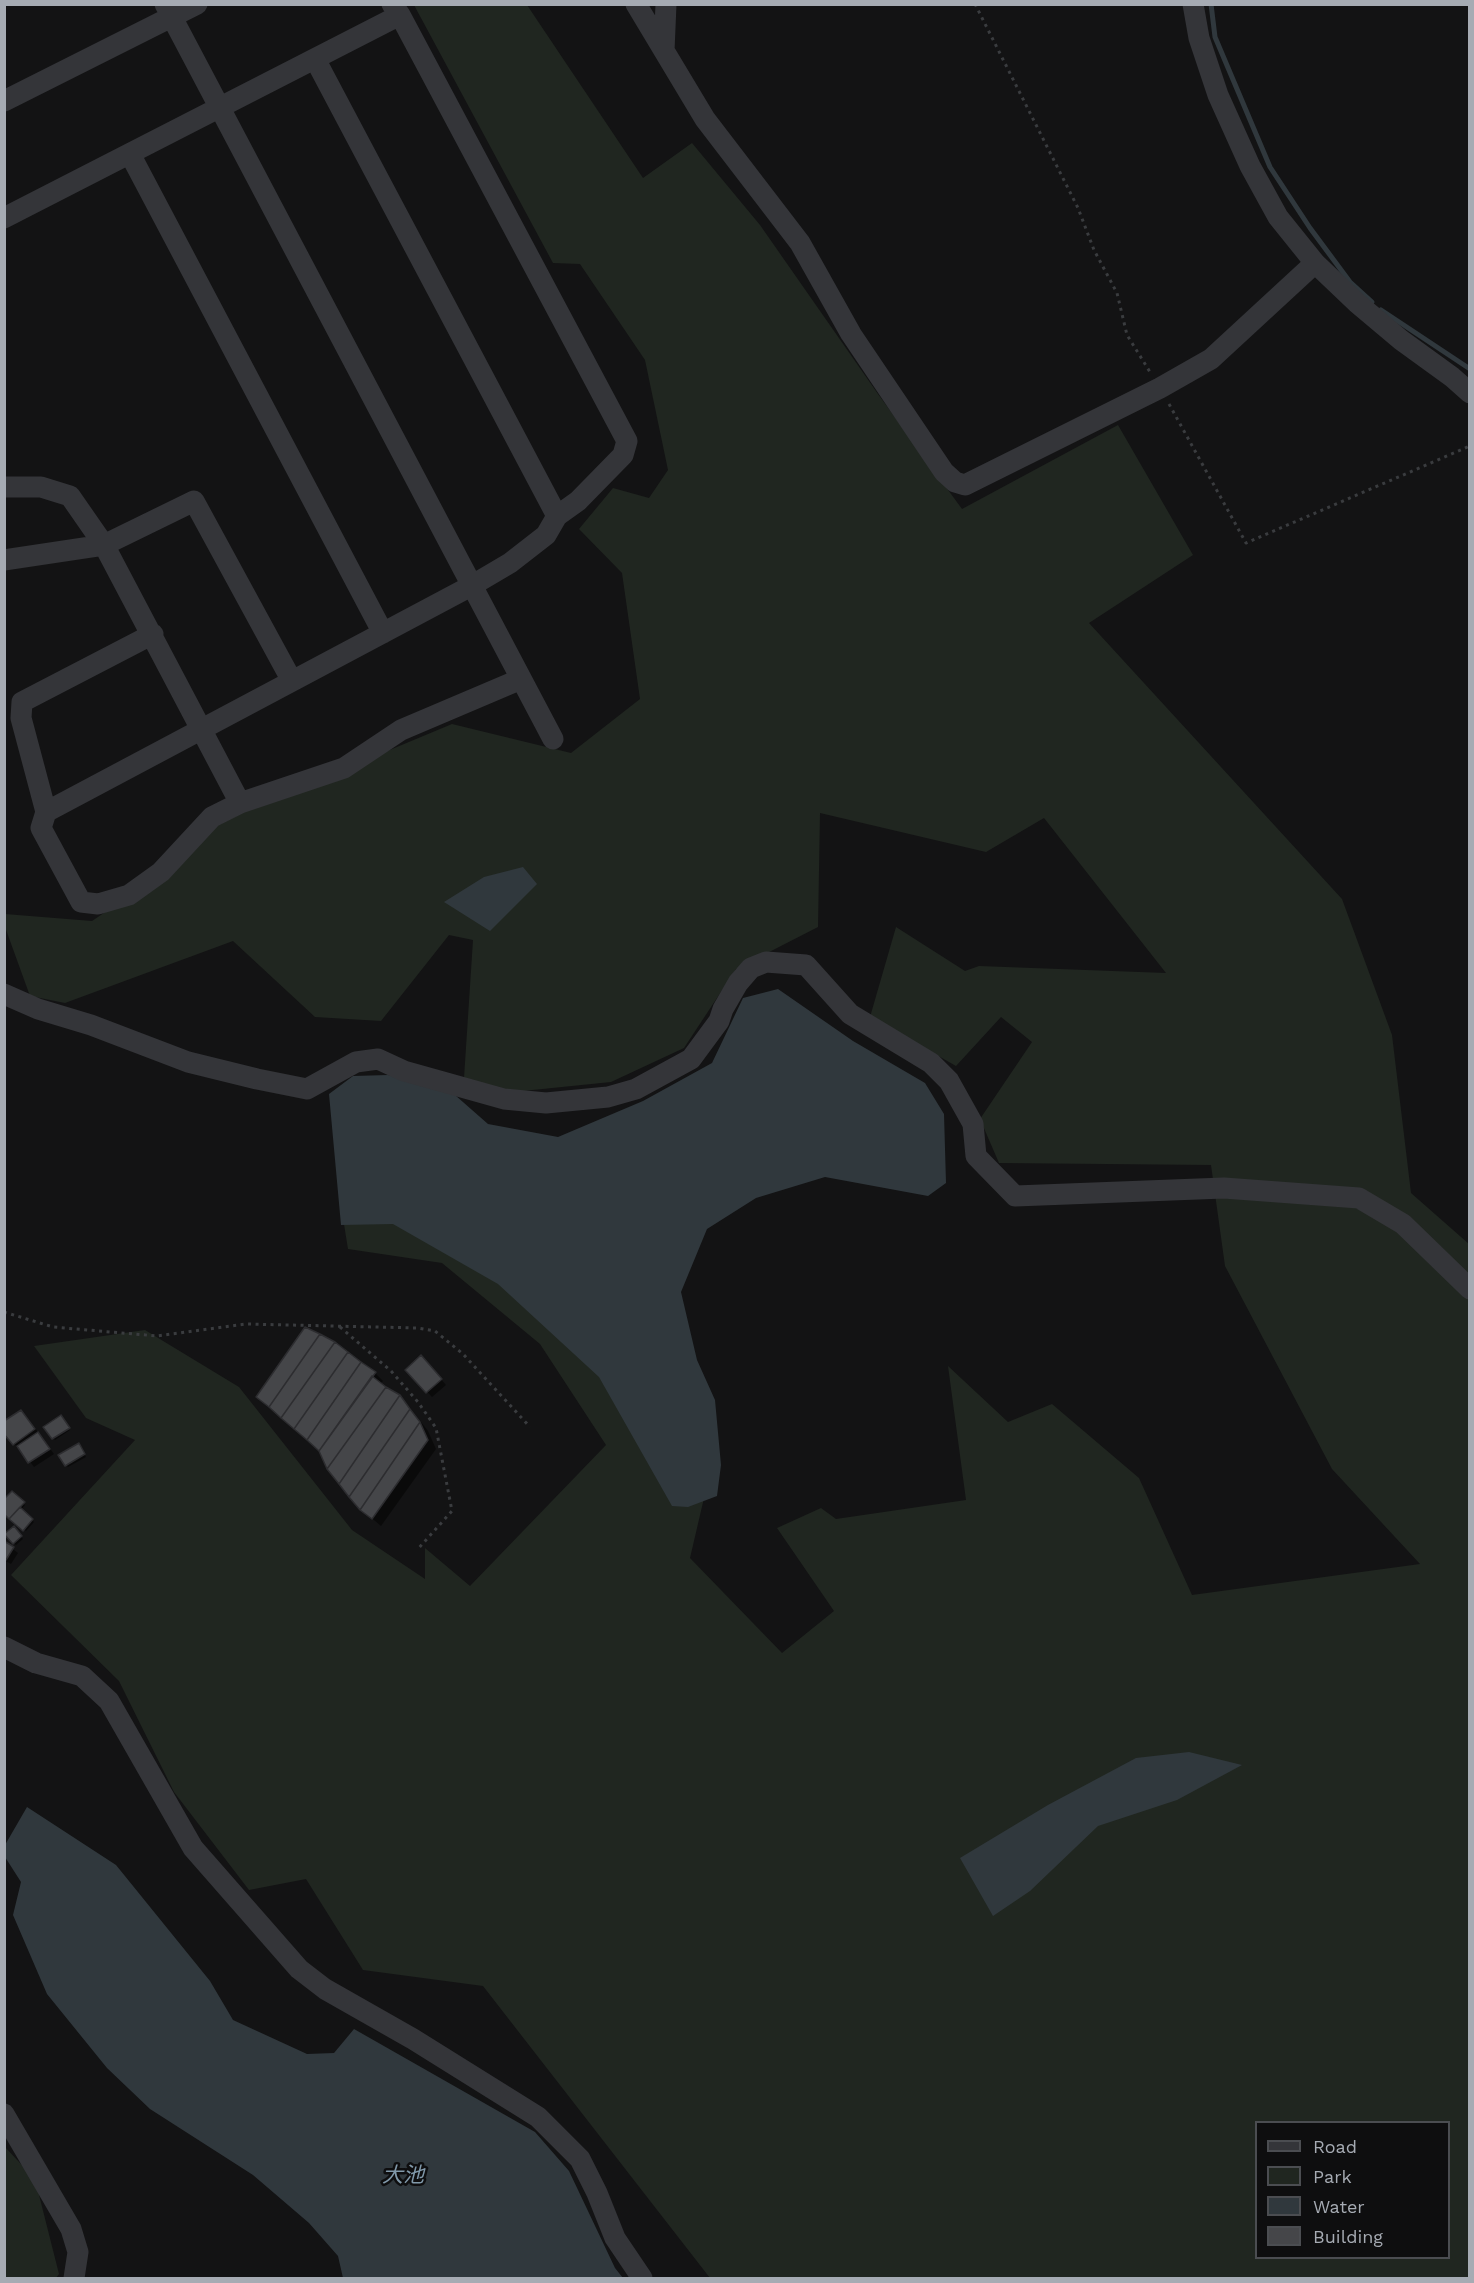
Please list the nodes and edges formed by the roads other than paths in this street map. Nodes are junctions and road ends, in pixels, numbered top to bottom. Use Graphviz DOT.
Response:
graph roads {
  1 [pos="197,4"];
  2 [pos="636,4"];
  3 [pos="666,4"];
  4 [pos="1193,4"];
  5 [pos="396,10"];
  6 [pos="168,11"];
  7 [pos="664,51"];
  8 [pos="315,58"];
  9 [pos="4,101"];
  10 [pos="219,108"];
  11 [pos="130,154"];
  12 [pos="6,214"];
  13 [pos="1315,263"];
  14 [pos="1470,393"];
  15 [pos="4,487"];
  16 [pos="557,516"];
  17 [pos="104,545"];
  18 [pos="4,560"];
  19 [pos="471,586"];
  20 [pos="383,633"];
  21 [pos="153,634"];
  22 [pos="521,679"];
  23 [pos="292,681"];
  24 [pos="202,729"];
  25 [pos="553,739"];
  26 [pos="240,803"];
  27 [pos="46,812"];
  28 [pos="4,994"];
  29 [pos="1470,1289"];
  30 [pos="4,1647"];
  31 [pos="4,2114"];
  32 [pos="74,2278"];
  33 [pos="642,2278"];
  1 -- 6 [label="street"];
  2 -- 7 [label="street"];
  3 -- 7 [label="street"];
  4 -- 13 [label="street"];
  5 -- 8 [label="street"];
  5 -- 16 [label="street"];
  6 -- 9 [label="street"];
  6 -- 10 [label="street"];
  7 -- 13 [label="street"];
  8 -- 10 [label="street"];
  8 -- 16 [label="street"];
  10 -- 11 [label="street"];
  10 -- 19 [label="street"];
  11 -- 12 [label="street"];
  11 -- 20 [label="street"];
  13 -- 14 [label="street"];
  15 -- 17 [label="street"];
  16 -- 19 [label="street"];
  17 -- 18 [label="street"];
  17 -- 21 [label="street"];
  17 -- 23 [label="street"];
  19 -- 20 [label="street"];
  19 -- 22 [label="street"];
  20 -- 23 [label="street"];
  21 -- 24 [label="street"];
  21 -- 27 [label="street"];
  22 -- 25 [label="street"];
  22 -- 26 [label="street"];
  23 -- 24 [label="street"];
  24 -- 26 [label="street"];
  24 -- 27 [label="street"];
  26 -- 27 [label="street"];
  28 -- 29 [label="street"];
  30 -- 33 [label="street"];
  31 -- 32 [label="street"];
}
